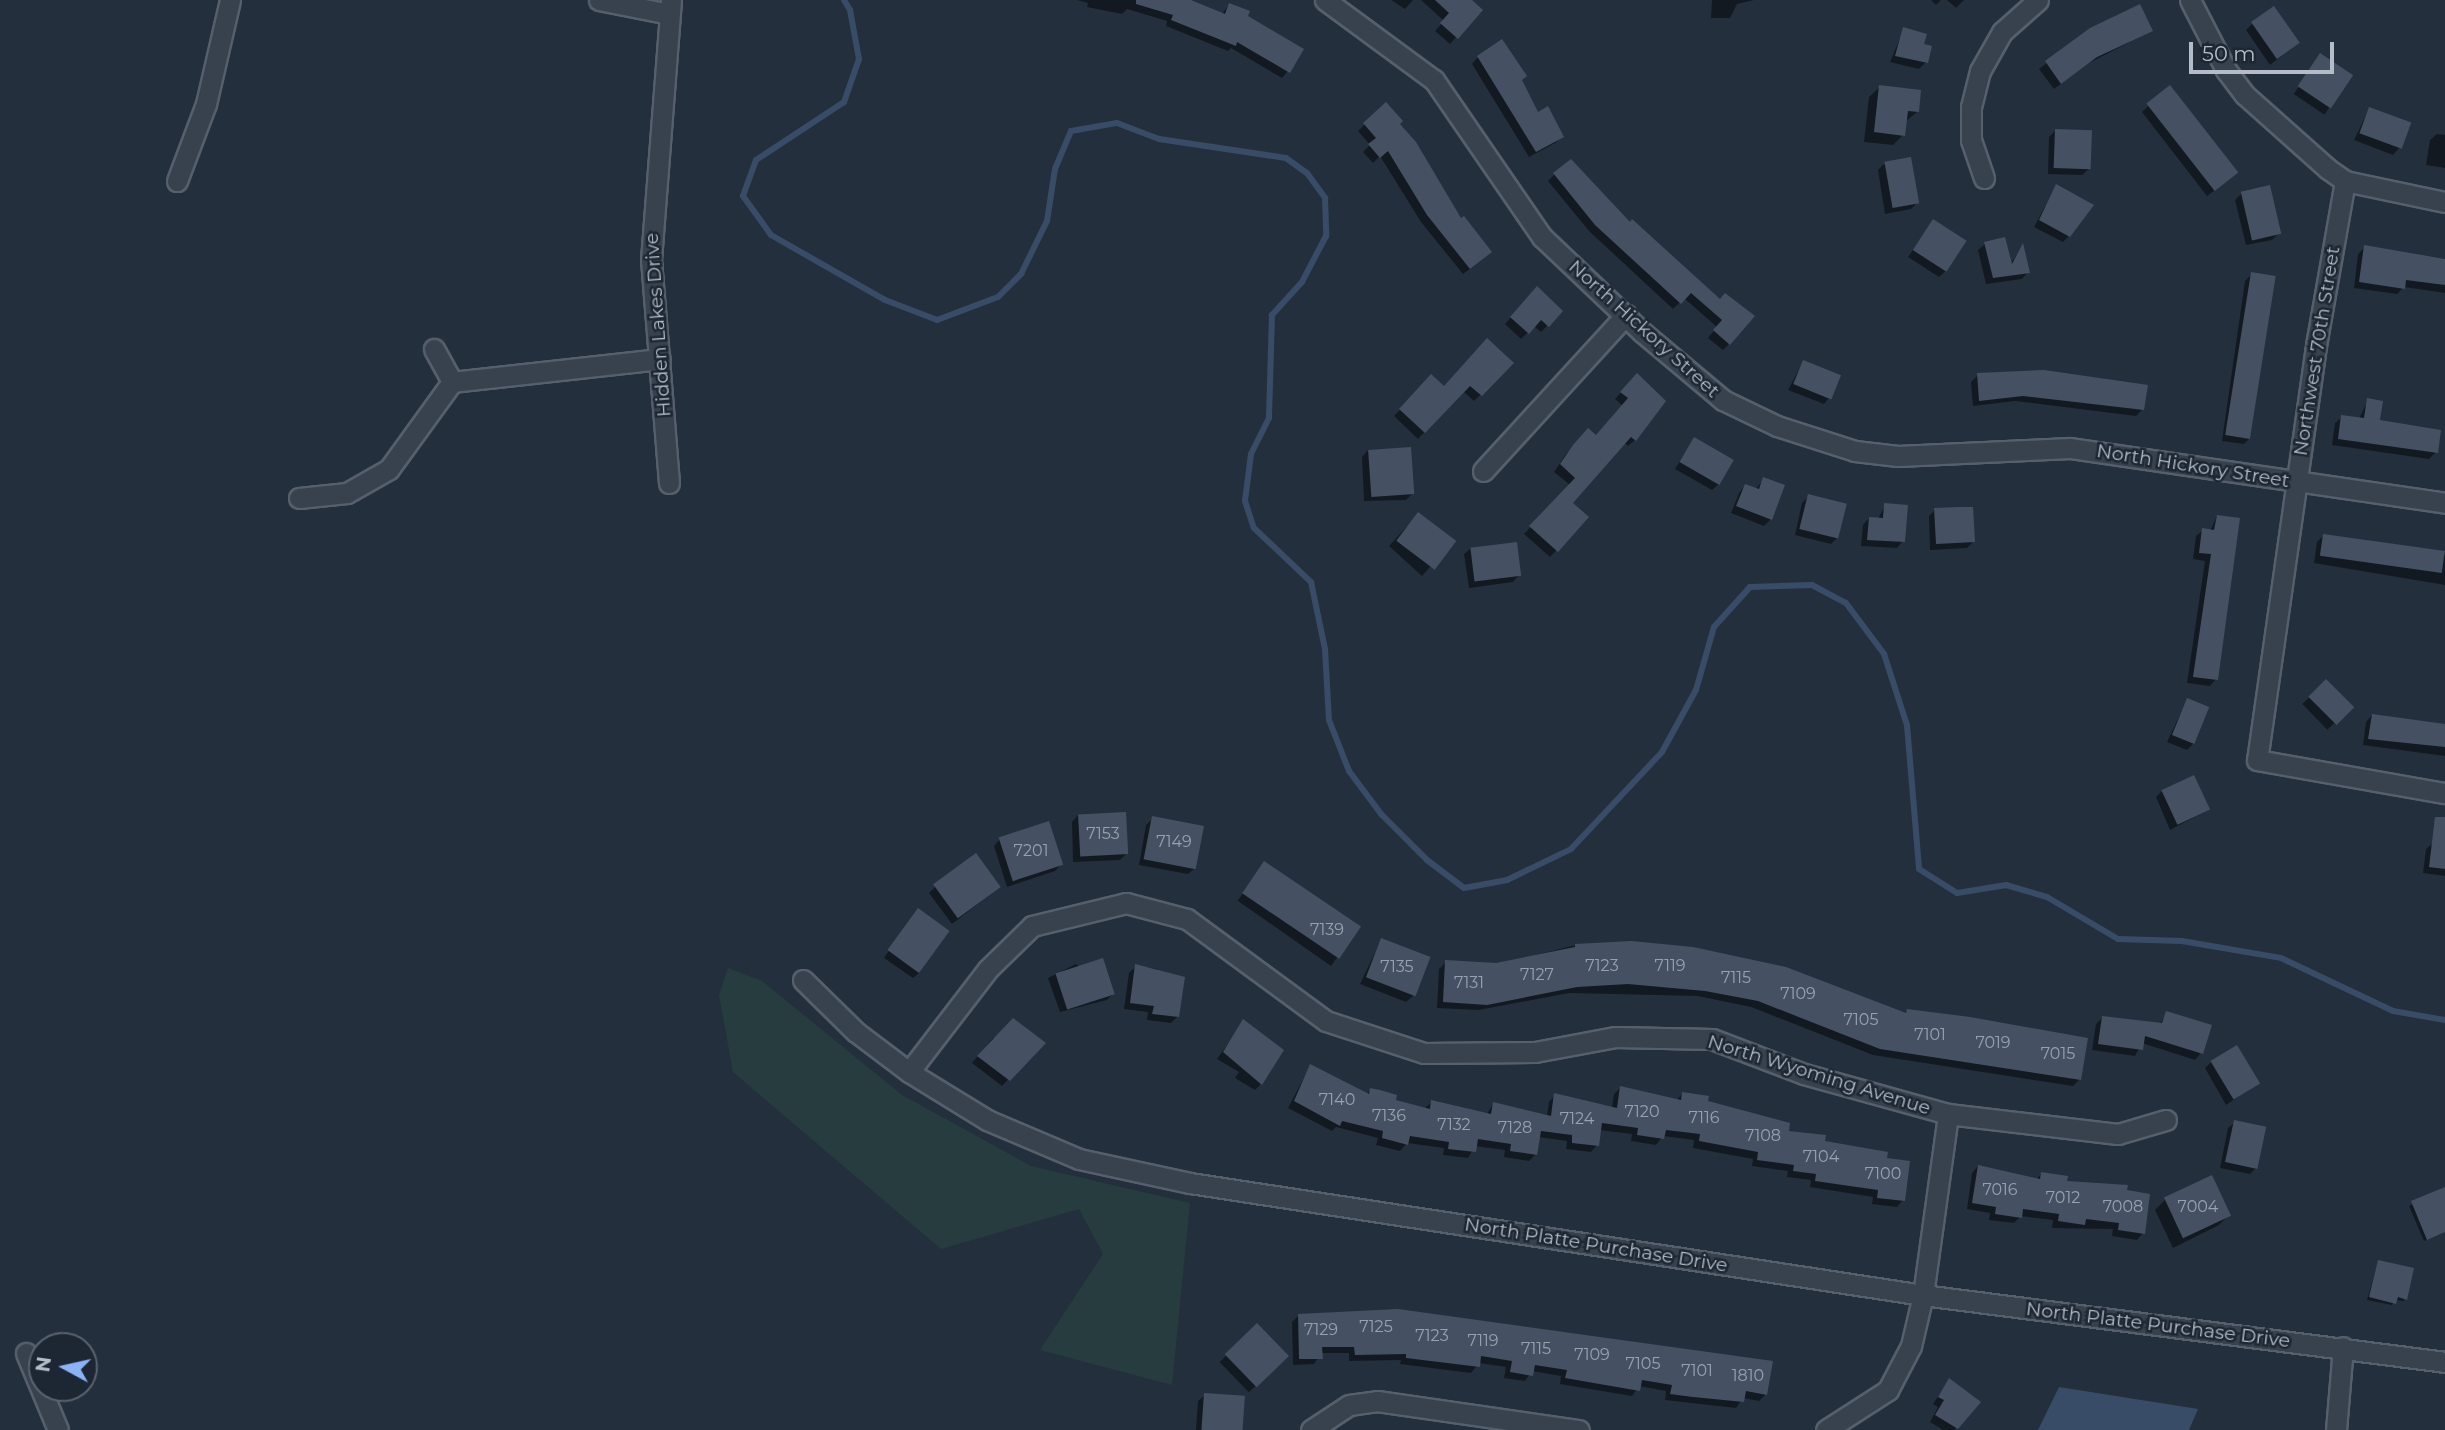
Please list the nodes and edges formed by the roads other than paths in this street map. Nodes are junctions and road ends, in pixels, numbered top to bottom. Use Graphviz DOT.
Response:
graph roads {
  1 [pos="230,0"];
  2 [pos="599,0"];
  3 [pos="1325,0"];
  4 [pos="2038,0"];
  5 [pos="2190,0"];
  6 [pos="670,7"];
  7 [pos="1984,178"];
  8 [pos="177,181"];
  9 [pos="2345,181"];
  10 [pos="2445,202"];
  11 [pos="1626,315"];
  12 [pos="435,349"];
  13 [pos="660,359"];
  14 [pos="452,382"];
  15 [pos="1483,471"];
  16 [pos="2297,482"];
  17 [pos="669,483"];
  18 [pos="299,498"];
  19 [pos="2445,503"];
  20 [pos="2445,793"];
  21 [pos="803,980"];
  22 [pos="909,1072"];
  23 [pos="1948,1114"];
  24 [pos="2166,1119"];
  25 [pos="1923,1295"];
  26 [pos="2343,1347"];
  27 [pos="26,1353"];
  28 [pos="2445,1362"];
  29 [pos="58,1430"];
  30 [pos="1311,1430"];
  31 [pos="1579,1430"];
  32 [pos="1826,1430"];
  33 [pos="2336,1430"];
  1 -- 8 [label="street"];
  2 -- 6 [label="street"];
  3 -- 11 [label="street, North Hickory Street"];
  4 -- 7 [label="street"];
  5 -- 9 [label="street"];
  6 -- 13 [label="street, Hidden Lakes Drive"];
  9 -- 10 [label="street"];
  9 -- 16 [label="street, Northwest 70th Street"];
  11 -- 15 [label="street"];
  11 -- 16 [label="street, North Hickory Street"];
  12 -- 14 [label="street"];
  13 -- 14 [label="street"];
  13 -- 17 [label="street, Hidden Lakes Drive"];
  14 -- 18 [label="street"];
  16 -- 19 [label="street, North Hickory Street"];
  16 -- 20 [label="street, Northwest 70th Street"];
  21 -- 22 [label="street, North Platte Purchase Drive"];
  22 -- 23 [label="street, North Wyoming Avenue"];
  22 -- 25 [label="street, North Platte Purchase Drive"];
  23 -- 24 [label="street, North Wyoming Avenue"];
  23 -- 25 [label="street"];
  25 -- 26 [label="street, North Platte Purchase Drive"];
  25 -- 32 [label="street"];
  26 -- 28 [label="street, North Platte Purchase Drive"];
  26 -- 33 [label="street"];
  27 -- 29 [label="street"];
  30 -- 31 [label="street"];
}
